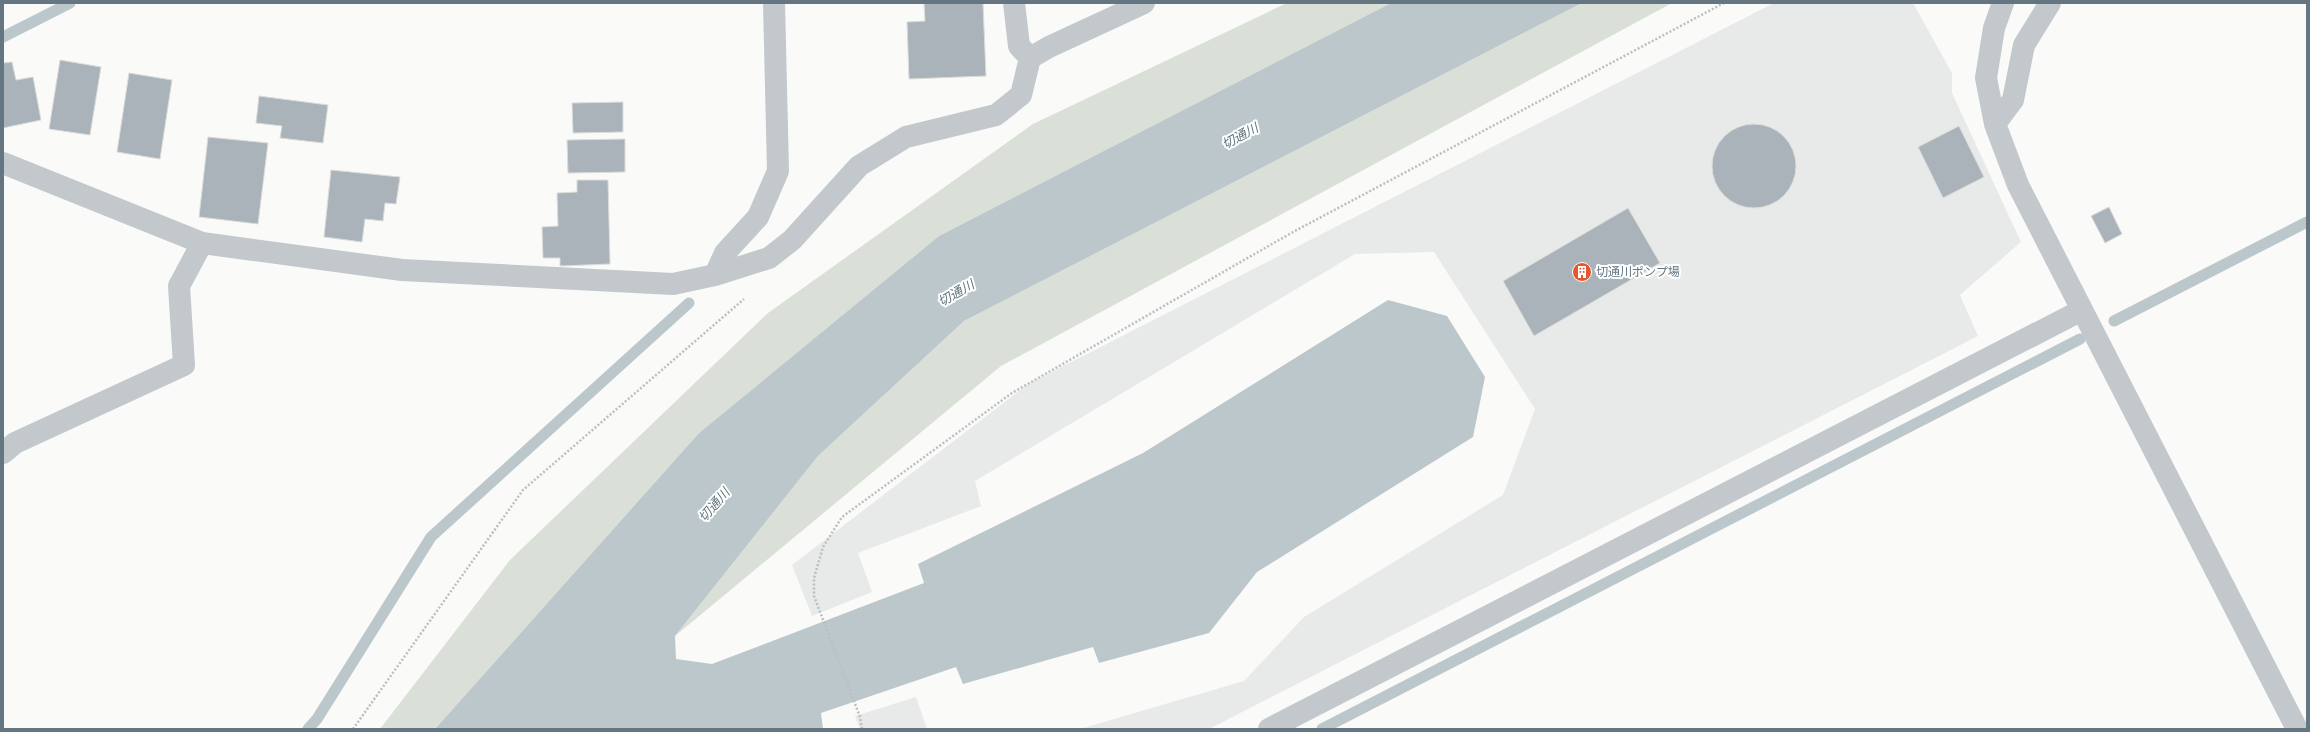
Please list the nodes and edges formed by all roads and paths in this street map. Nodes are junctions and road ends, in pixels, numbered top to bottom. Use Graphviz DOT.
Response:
graph roads {
  1 [pos="774,3"];
  2 [pos="1014,3"];
  3 [pos="1144,3"];
  4 [pos="1724,3"];
  5 [pos="2003,3"];
  6 [pos="2050,3"];
  7 [pos="1030,58"];
  8 [pos="1995,124"];
  9 [pos="3,162"];
  10 [pos="202,243"];
  11 [pos="769,258"];
  12 [pos="715,275"];
  13 [pos="2082,310"];
  14 [pos="3,453"];
  15 [pos="353,729"];
  16 [pos="862,729"];
  17 [pos="1268,729"];
  18 [pos="2297,729"];
  1 -- 12 [label="street"];
  2 -- 7 [label="street"];
  3 -- 7 [label="street"];
  4 -- 16 [label="path"];
  5 -- 8 [label="street"];
  6 -- 8 [label="street"];
  7 -- 11 [label="street"];
  8 -- 13 [label="street"];
  9 -- 10 [label="street"];
  10 -- 12 [label="street"];
  10 -- 14 [label="street"];
  11 -- 12 [label="street"];
  11 -- 15 [label="path"];
  13 -- 17 [label="street"];
  13 -- 18 [label="street"];
}
